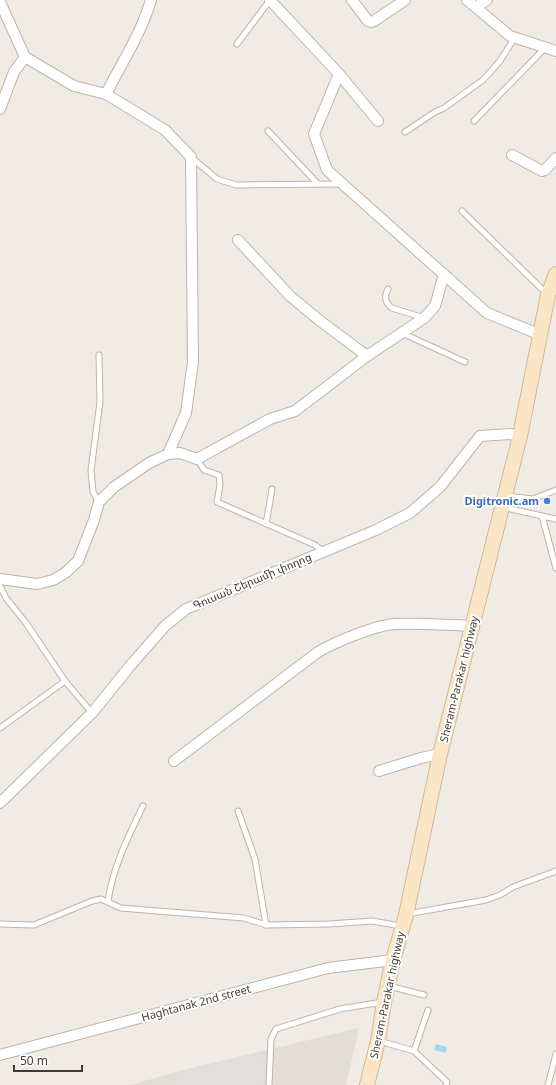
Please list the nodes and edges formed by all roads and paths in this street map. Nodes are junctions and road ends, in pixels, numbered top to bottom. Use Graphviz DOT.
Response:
graph roads {
  1 [pos="151,0"];
  2 [pos="270,0"];
  3 [pos="352,0"];
  4 [pos="405,0"];
  5 [pos="468,0"];
  6 [pos="487,0"];
  7 [pos="0,2"];
  8 [pos="476,7"];
  9 [pos="515,37"];
  10 [pos="237,44"];
  11 [pos="546,48"];
  12 [pos="556,51"];
  13 [pos="25,57"];
  14 [pos="339,74"];
  15 [pos="106,94"];
  16 [pos="0,109"];
  17 [pos="378,120"];
  18 [pos="474,121"];
  19 [pos="268,131"];
  20 [pos="405,132"];
  21 [pos="512,155"];
  22 [pos="191,157"];
  23 [pos="556,158"];
  24 [pos="318,184"];
  25 [pos="343,184"];
  26 [pos="462,211"];
  27 [pos="238,240"];
  28 [pos="444,274"];
  29 [pos="556,274"];
  30 [pos="388,288"];
  31 [pos="548,295"];
  32 [pos="424,318"];
  33 [pos="401,333"];
  34 [pos="541,335"];
  35 [pos="99,355"];
  36 [pos="367,356"];
  37 [pos="465,362"];
  38 [pos="520,436"];
  39 [pos="168,454"];
  40 [pos="196,459"];
  41 [pos="272,489"];
  42 [pos="556,490"];
  43 [pos="503,501"];
  44 [pos="99,502"];
  45 [pos="542,516"];
  46 [pos="556,519"];
  47 [pos="266,524"];
  48 [pos="322,551"];
  49 [pos="556,568"];
  50 [pos="0,579"];
  51 [pos="0,586"];
  52 [pos="472,626"];
  53 [pos="65,681"];
  54 [pos="92,713"];
  55 [pos="0,728"];
  56 [pos="440,754"];
  57 [pos="174,761"];
  58 [pos="379,771"];
  59 [pos="0,803"];
  60 [pos="143,806"];
  61 [pos="238,811"];
  62 [pos="556,871"];
  63 [pos="108,901"];
  64 [pos="404,920"];
  65 [pos="0,924"];
  66 [pos="266,926"];
  67 [pos="393,960"];
  68 [pos="388,985"];
  69 [pos="424,995"];
  70 [pos="384,1002"];
  71 [pos="428,1010"];
  72 [pos="378,1041"];
  73 [pos="414,1050"];
  74 [pos="556,1054"];
  75 [pos="0,1055"];
  76 [pos="269,1085"];
  77 [pos="367,1085"];
  78 [pos="446,1085"];
  79 [pos="548,1085"];
  1 -- 15 [label="street"];
  2 -- 10 [label="lane"];
  2 -- 14 [label="street"];
  3 -- 4 [label="street"];
  5 -- 8 [label="street"];
  6 -- 8 [label="street"];
  7 -- 13 [label="street"];
  8 -- 9 [label="street"];
  9 -- 11 [label="street"];
  9 -- 20 [label="lane"];
  11 -- 12 [label="street"];
  11 -- 18 [label="lane"];
  13 -- 15 [label="street"];
  13 -- 16 [label="street"];
  14 -- 17 [label="street"];
  14 -- 25 [label="street"];
  15 -- 22 [label="street"];
  19 -- 24 [label="lane"];
  21 -- 23 [label="street"];
  22 -- 24 [label="lane"];
  22 -- 39 [label="street"];
  24 -- 25 [label="lane"];
  25 -- 28 [label="street"];
  26 -- 31 [label="lane"];
  27 -- 36 [label="street"];
  28 -- 32 [label="street"];
  28 -- 34 [label="street"];
  29 -- 31 [label="street, Sheram-Parakar highway"];
  30 -- 32 [label="lane"];
  31 -- 34 [label="street, Sheram-Parakar highway"];
  32 -- 33 [label="street"];
  33 -- 36 [label="street"];
  33 -- 37 [label="lane"];
  34 -- 38 [label="street, Sheram-Parakar highway"];
  35 -- 44 [label="lane"];
  36 -- 40 [label="street"];
  38 -- 43 [label="street, Sheram-Parakar highway"];
  38 -- 48 [label="street, Գուսան Շերամի փողոց"];
  39 -- 40 [label="street"];
  39 -- 44 [label="street"];
  40 -- 47 [label="lane"];
  41 -- 47 [label="lane"];
  42 -- 43 [label="lane"];
  43 -- 45 [label="lane"];
  43 -- 52 [label="street, Sheram-Parakar highway"];
  44 -- 50 [label="street"];
  45 -- 46 [label="lane"];
  45 -- 49 [label="lane"];
  47 -- 48 [label="lane"];
  48 -- 54 [label="street, Գուսան Շերամի փողոց"];
  51 -- 53 [label="lane"];
  52 -- 56 [label="street, Sheram-Parakar highway"];
  52 -- 57 [label="street"];
  53 -- 54 [label="lane"];
  53 -- 55 [label="lane"];
  54 -- 59 [label="street, Գուսան Շերամի փողոց"];
  56 -- 58 [label="street"];
  56 -- 64 [label="street, Sheram-Parakar highway"];
  60 -- 63 [label="lane"];
  61 -- 66 [label="lane"];
  62 -- 64 [label="lane"];
  63 -- 65 [label="lane"];
  63 -- 66 [label="lane"];
  64 -- 66 [label="lane"];
  64 -- 67 [label="street, Sheram-Parakar highway"];
  67 -- 68 [label="street, Sheram-Parakar highway"];
  67 -- 75 [label="street, Haghtanak 2nd street"];
  68 -- 69 [label="lane"];
  68 -- 70 [label="street, Sheram-Parakar highway"];
  70 -- 72 [label="street, Sheram-Parakar highway"];
  70 -- 76 [label="lane"];
  71 -- 73 [label="lane"];
  72 -- 73 [label="lane"];
  72 -- 77 [label="street, Sheram-Parakar highway"];
  73 -- 78 [label="lane"];
  74 -- 79 [label="lane"];
}
